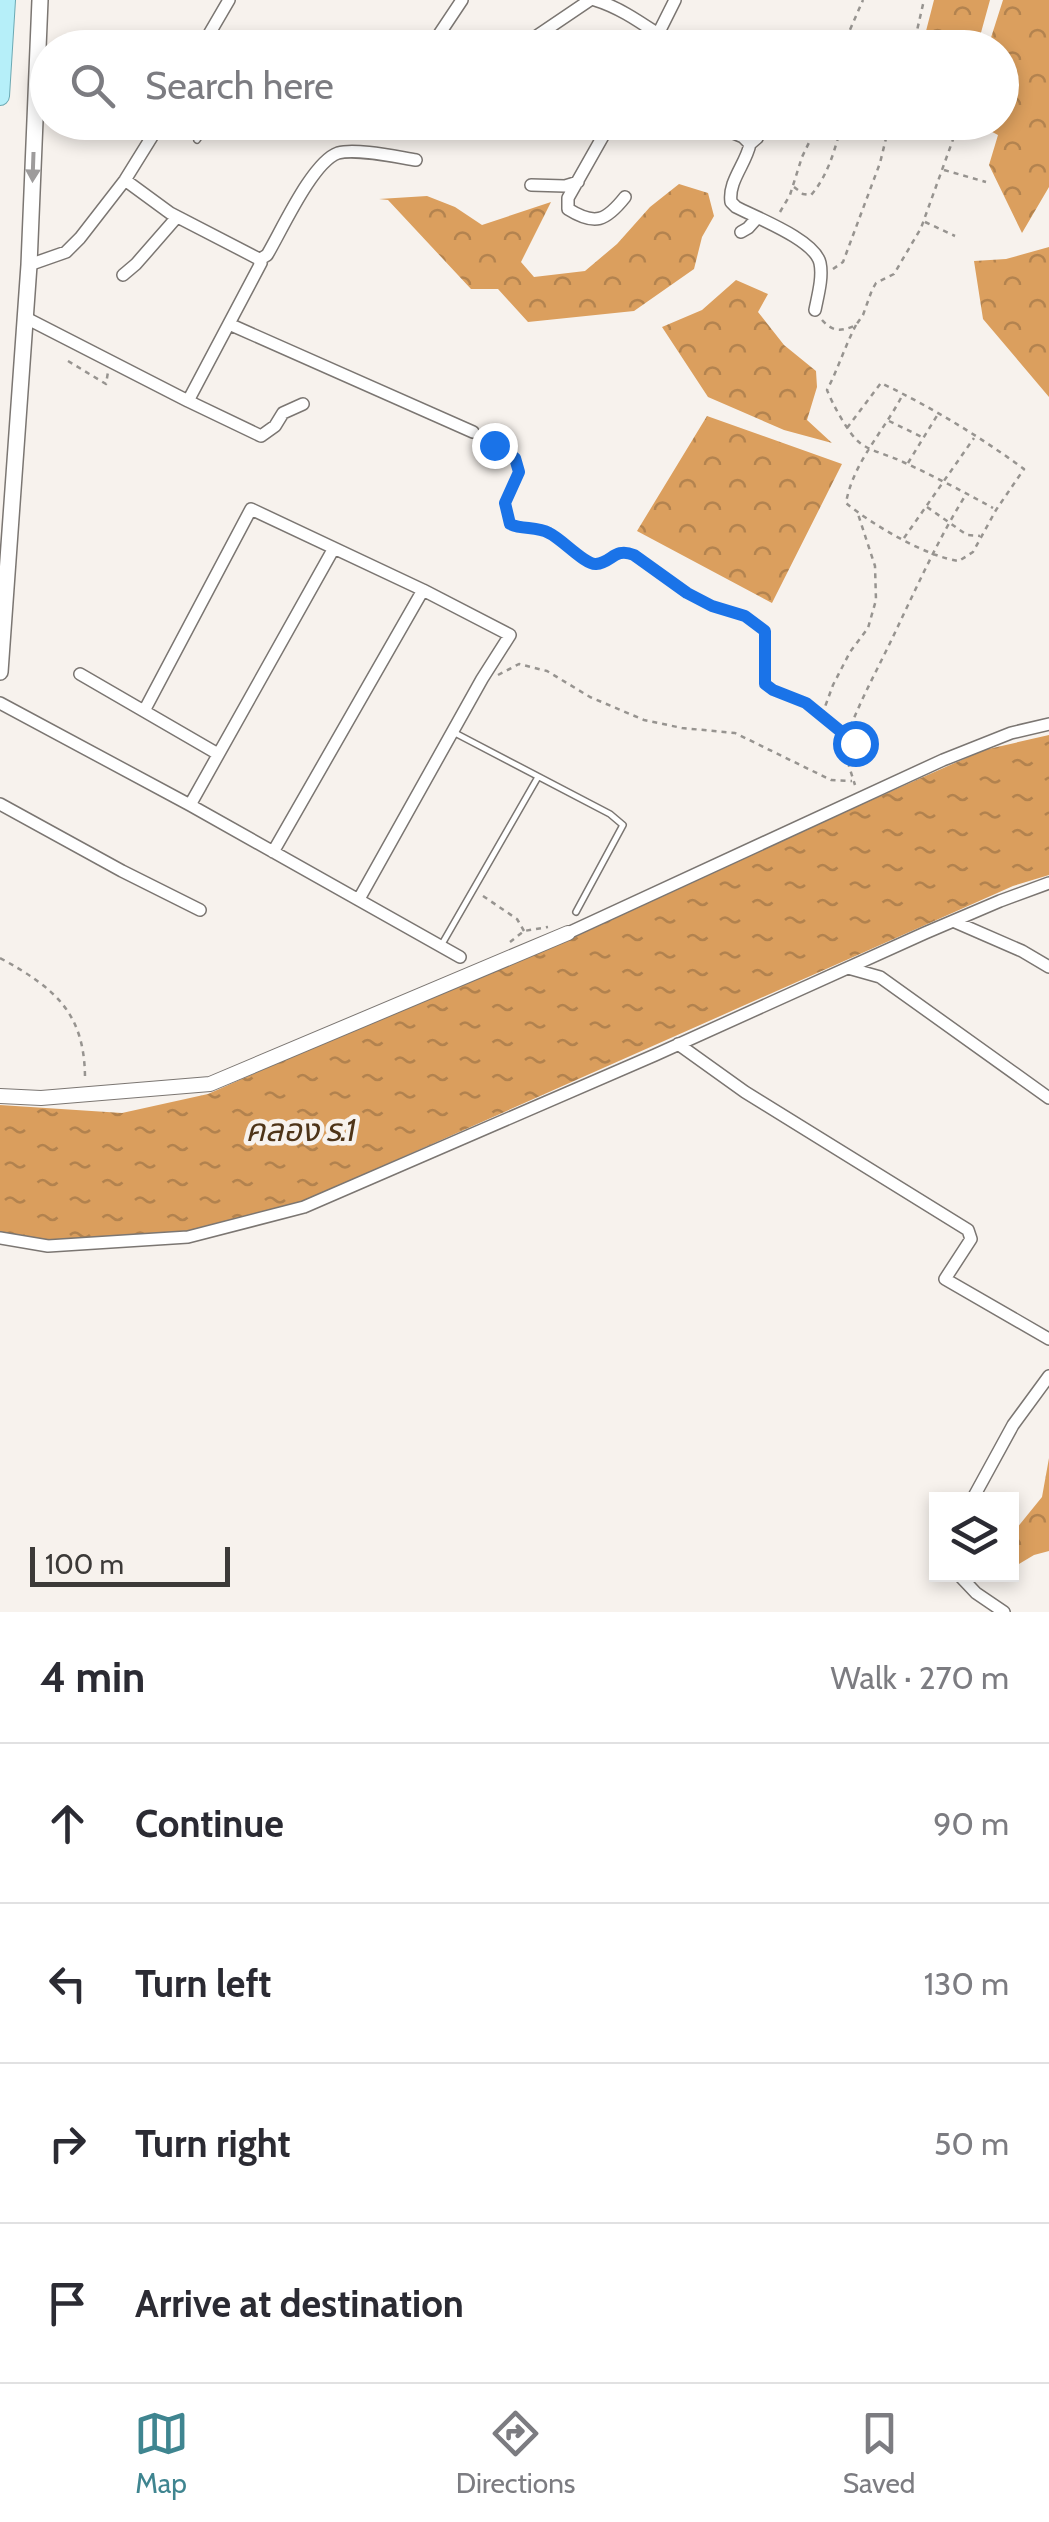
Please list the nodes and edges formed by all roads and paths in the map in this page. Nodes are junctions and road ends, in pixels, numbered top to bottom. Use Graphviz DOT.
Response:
graph roads {
  1 [pos="6,0"];
  2 [pos="16,0"];
  3 [pos="40,0"];
  4 [pos="229,0"];
  5 [pos="462,0"];
  6 [pos="592,0"];
  7 [pos="675,0"];
  8 [pos="864,0"];
  9 [pos="924,0"];
  10 [pos="39,30"];
  11 [pos="215,30"];
  12 [pos="444,30"];
  13 [pos="547,30"];
  14 [pos="652,30"];
  15 [pos="660,30"];
  16 [pos="850,30"];
  17 [pos="917,30"];
  18 [pos="2,72"];
  19 [pos="0,96"];
  20 [pos="34,140"];
  21 [pos="151,140"];
  22 [pos="601,140"];
  23 [pos="746,140"];
  24 [pos="755,140"];
  25 [pos="810,140"];
  26 [pos="838,140"];
  27 [pos="886,140"];
  28 [pos="954,140"];
  29 [pos="750,144"];
  30 [pos="416,160"];
  31 [pos="942,170"];
  32 [pos="125,180"];
  33 [pos="578,182"];
  34 [pos="986,182"];
  35 [pos="531,185"];
  36 [pos="793,186"];
  37 [pos="625,197"];
  38 [pos="178,216"];
  39 [pos="760,220"];
  40 [pos="924,221"];
  41 [pos="741,232"];
  42 [pos="954,236"];
  43 [pos="259,260"];
  44 [pos="29,265"];
  45 [pos="123,274"];
  46 [pos="820,278"];
  47 [pos="816,310"];
  48 [pos="26,318"];
  49 [pos="228,324"];
  50 [pos="856,325"];
  51 [pos="68,361"];
  52 [pos="110,361"];
  53 [pos="903,394"];
  54 [pos="188,401"];
  55 [pos="304,404"];
  56 [pos="938,413"];
  57 [pos="888,420"];
  58 [pos="847,428"];
  59 [pos="473,432"];
  60 [pos="975,436"];
  61 [pos="924,438"];
  62 [pos="870,448"];
  63 [pos="908,464"];
  64 [pos="944,482"];
  65 [pos="966,494"];
  66 [pos="925,506"];
  67 [pos="996,510"];
  68 [pos="858,513"];
  69 [pos="948,524"];
  70 [pos="983,536"];
  71 [pos="903,540"];
  72 [pos="334,548"];
  73 [pos="932,554"];
  74 [pos="423,590"];
  75 [pos="0,672"];
  76 [pos="80,674"];
  77 [pos="482,679"];
  78 [pos="0,703"];
  79 [pos="144,711"];
  80 [pos="821,716"];
  81 [pos="1049,724"];
  82 [pos="453,731"];
  83 [pos="847,737"];
  84 [pos="218,754"];
  85 [pos="538,776"];
  86 [pos="853,781"];
  87 [pos="862,797"];
  88 [pos="0,804"];
  89 [pos="190,805"];
  90 [pos="273,852"];
  91 [pos="1049,883"];
  92 [pos="473,890"];
  93 [pos="359,899"];
  94 [pos="200,910"];
  95 [pos="576,912"];
  96 [pos="954,921"];
  97 [pos="524,931"];
  98 [pos="568,933"];
  99 [pos="440,946"];
  100 [pos="0,958"];
  101 [pos="460,958"];
  102 [pos="848,968"];
  103 [pos="1049,968"];
  104 [pos="678,1044"];
  105 [pos="86,1094"];
  106 [pos="0,1096"];
  107 [pos="1049,1098"];
  108 [pos="0,1238"];
  109 [pos="1049,1338"];
  110 [pos="1049,1376"];
  111 [pos="976,1492"];
  112 [pos="966,1582"];
  113 [pos="1004,1612"];
  1 -- 18 [label="main road"];
  2 -- 18 [label="main road"];
  3 -- 10 [label="main road, one-way"];
  4 -- 11 [label="street"];
  5 -- 12 [label="street"];
  6 -- 13 [label="street"];
  6 -- 14 [label="street"];
  7 -- 15 [label="street"];
  8 -- 16 [label="path"];
  9 -- 17 [label="path"];
  18 -- 19 [label="main road"];
  20 -- 44 [label="main road, one-way"];
  21 -- 32 [label="street"];
  22 -- 33 [label="street"];
  23 -- 29 [label="street"];
  24 -- 29 [label="street"];
  25 -- 36 [label="path"];
  26 -- 36 [label="path"];
  27 -- 46 [label="path"];
  28 -- 31 [label="path"];
  29 -- 39 [label="street"];
  30 -- 43 [label="street"];
  31 -- 34 [label="path"];
  31 -- 40 [label="path"];
  32 -- 38 [label="street"];
  32 -- 44 [label="street"];
  33 -- 35 [label="street"];
  33 -- 37 [label="street"];
  36 -- 39 [label="path"];
  38 -- 43 [label="street"];
  38 -- 45 [label="street"];
  39 -- 41 [label="street"];
  39 -- 46 [label="street"];
  40 -- 42 [label="path"];
  40 -- 50 [label="path"];
  43 -- 49 [label="street"];
  44 -- 48 [label="main road"];
  46 -- 47 [label="street"];
  47 -- 50 [label="path"];
  48 -- 52 [label="street"];
  48 -- 75 [label="main road"];
  49 -- 54 [label="street"];
  49 -- 59 [label="street"];
  50 -- 58 [label="path"];
  51 -- 52 [label="path"];
  52 -- 54 [label="street"];
  53 -- 56 [label="path"];
  53 -- 57 [label="path"];
  53 -- 58 [label="path"];
  54 -- 55 [label="street"];
  56 -- 60 [label="path"];
  56 -- 61 [label="path"];
  57 -- 61 [label="path"];
  57 -- 62 [label="path"];
  58 -- 62 [label="path"];
  59 -- 80 [label="path"];
  60 -- 64 [label="path"];
  60 -- 67 [label="path"];
  61 -- 63 [label="path"];
  62 -- 63 [label="path"];
  62 -- 68 [label="path"];
  63 -- 64 [label="path"];
  64 -- 65 [label="path"];
  64 -- 66 [label="path"];
  65 -- 67 [label="path"];
  65 -- 69 [label="path"];
  66 -- 69 [label="path"];
  66 -- 71 [label="path"];
  67 -- 70 [label="path"];
  68 -- 71 [label="path"];
  68 -- 80 [label="path"];
  69 -- 70 [label="path"];
  69 -- 73 [label="path"];
  70 -- 73 [label="path"];
  71 -- 73 [label="path"];
  72 -- 74 [label="street"];
  72 -- 79 [label="street"];
  72 -- 84 [label="street"];
  73 -- 83 [label="path"];
  74 -- 77 [label="street"];
  74 -- 90 [label="street"];
  76 -- 79 [label="street"];
  77 -- 82 [label="street"];
  77 -- 86 [label="path"];
  78 -- 89 [label="street"];
  79 -- 84 [label="street"];
  80 -- 83 [label="path"];
  81 -- 87 [label="street"];
  82 -- 85 [label="lane"];
  82 -- 93 [label="street"];
  83 -- 86 [label="path"];
  84 -- 89 [label="street"];
  85 -- 92 [label="lane"];
  85 -- 95 [label="lane"];
  86 -- 87 [label="path"];
  87 -- 98 [label="street"];
  88 -- 94 [label="street"];
  89 -- 90 [label="street"];
  90 -- 93 [label="street"];
  91 -- 96 [label="street"];
  92 -- 97 [label="path"];
  92 -- 99 [label="lane"];
  93 -- 99 [label="street"];
  96 -- 102 [label="street"];
  96 -- 103 [label="street"];
  98 -- 105 [label="street"];
  99 -- 101 [label="street"];
  100 -- 105 [label="path"];
  102 -- 104 [label="street"];
  102 -- 107 [label="street"];
  104 -- 108 [label="street"];
  104 -- 109 [label="street"];
  105 -- 106 [label="street"];
  110 -- 111 [label="street"];
  112 -- 113 [label="street"];
}
